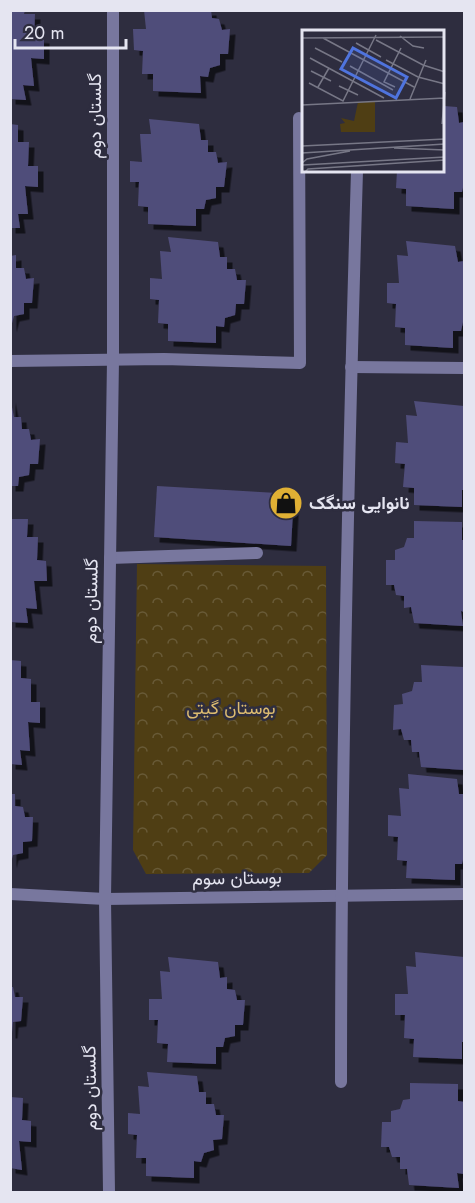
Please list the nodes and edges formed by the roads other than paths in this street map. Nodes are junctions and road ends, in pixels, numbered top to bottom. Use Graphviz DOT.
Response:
graph roads {
  1 [pos="113,10"];
  2 [pos="299,118"];
  3 [pos="357,172"];
  4 [pos="113,360"];
  5 [pos="10,361"];
  6 [pos="351,367"];
  7 [pos="465,368"];
  8 [pos="257,553"];
  9 [pos="110,558"];
  10 [pos="10,894"];
  11 [pos="341,894"];
  12 [pos="465,894"];
  13 [pos="105,899"];
  14 [pos="341,1082"];
  15 [pos="109,1192"];
  1 -- 4 [label="street, گلستان دوم"];
  2 -- 4 [label="street"];
  3 -- 6 [label="street"];
  4 -- 5 [label="street"];
  4 -- 9 [label="street, گلستان دوم"];
  6 -- 7 [label="street"];
  6 -- 11 [label="street"];
  8 -- 9 [label="street"];
  9 -- 13 [label="street, گلستان دوم"];
  10 -- 13 [label="street, بوستان سوم"];
  11 -- 12 [label="street, بوستان سوم"];
  11 -- 13 [label="street, بوستان سوم"];
  11 -- 14 [label="street"];
  13 -- 15 [label="street, گلستان دوم"];
}
